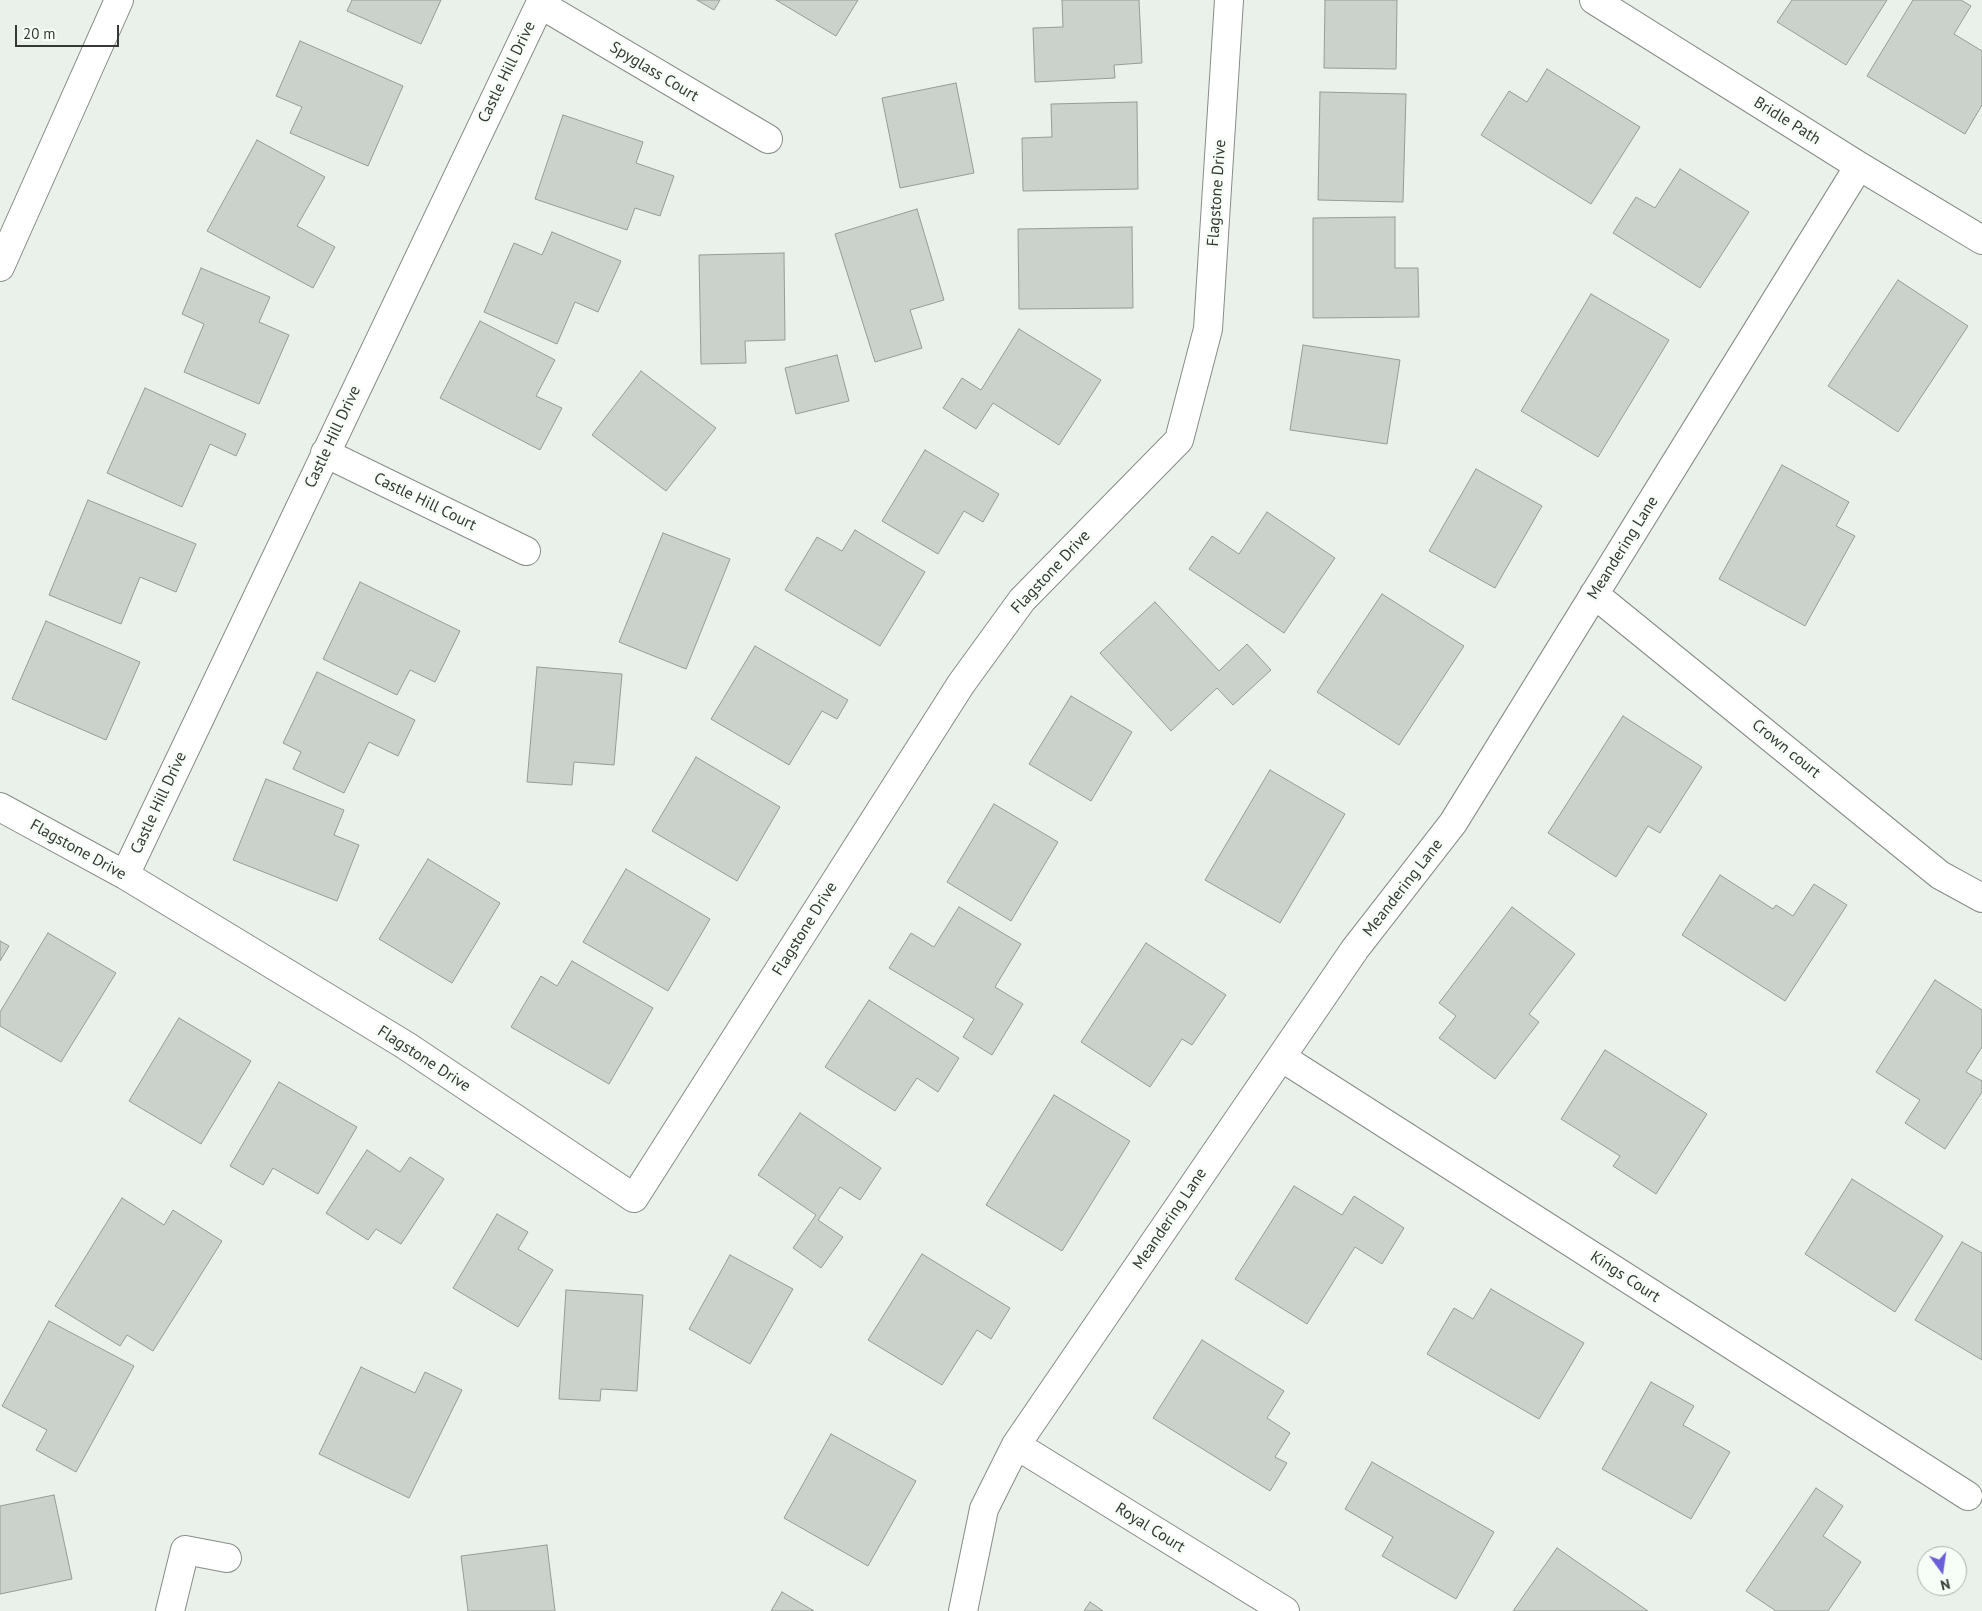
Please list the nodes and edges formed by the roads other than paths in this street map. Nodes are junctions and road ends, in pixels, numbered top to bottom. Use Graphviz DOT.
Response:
graph roads {
  1 [pos="119,0"];
  2 [pos="1230,0"];
  3 [pos="1594,0"];
  4 [pos="541,2"];
  5 [pos="768,140"];
  6 [pos="1859,166"];
  7 [pos="1982,240"];
  8 [pos="0,267"];
  9 [pos="325,453"];
  10 [pos="526,551"];
  11 [pos="1594,594"];
  12 [pos="0,807"];
  13 [pos="125,875"];
  14 [pos="1982,898"];
  15 [pos="1281,1057"];
  16 [pos="1016,1445"];
  17 [pos="1968,1496"];
  18 [pos="227,1558"];
  19 [pos="170,1611"];
  20 [pos="963,1611"];
  21 [pos="1285,1611"];
  1 -- 8 [label="street"];
  2 -- 13 [label="street, Flagstone Drive"];
  3 -- 6 [label="street, Bridle Path"];
  4 -- 5 [label="street, Spyglass Court"];
  4 -- 9 [label="street, Castle Hill Drive"];
  6 -- 7 [label="street, Bridle Path"];
  6 -- 11 [label="street, Meandering Lane"];
  9 -- 10 [label="street, Castle Hill Court"];
  9 -- 13 [label="street, Castle Hill Drive"];
  11 -- 14 [label="street, Crown court"];
  11 -- 15 [label="street, Meandering Lane"];
  12 -- 13 [label="street, Flagstone Drive"];
  15 -- 16 [label="street, Meandering Lane"];
  15 -- 17 [label="street, Kings Court"];
  16 -- 20 [label="street, Meandering Lane"];
  16 -- 21 [label="street, Royal Court"];
  18 -- 19 [label="street"];
}
